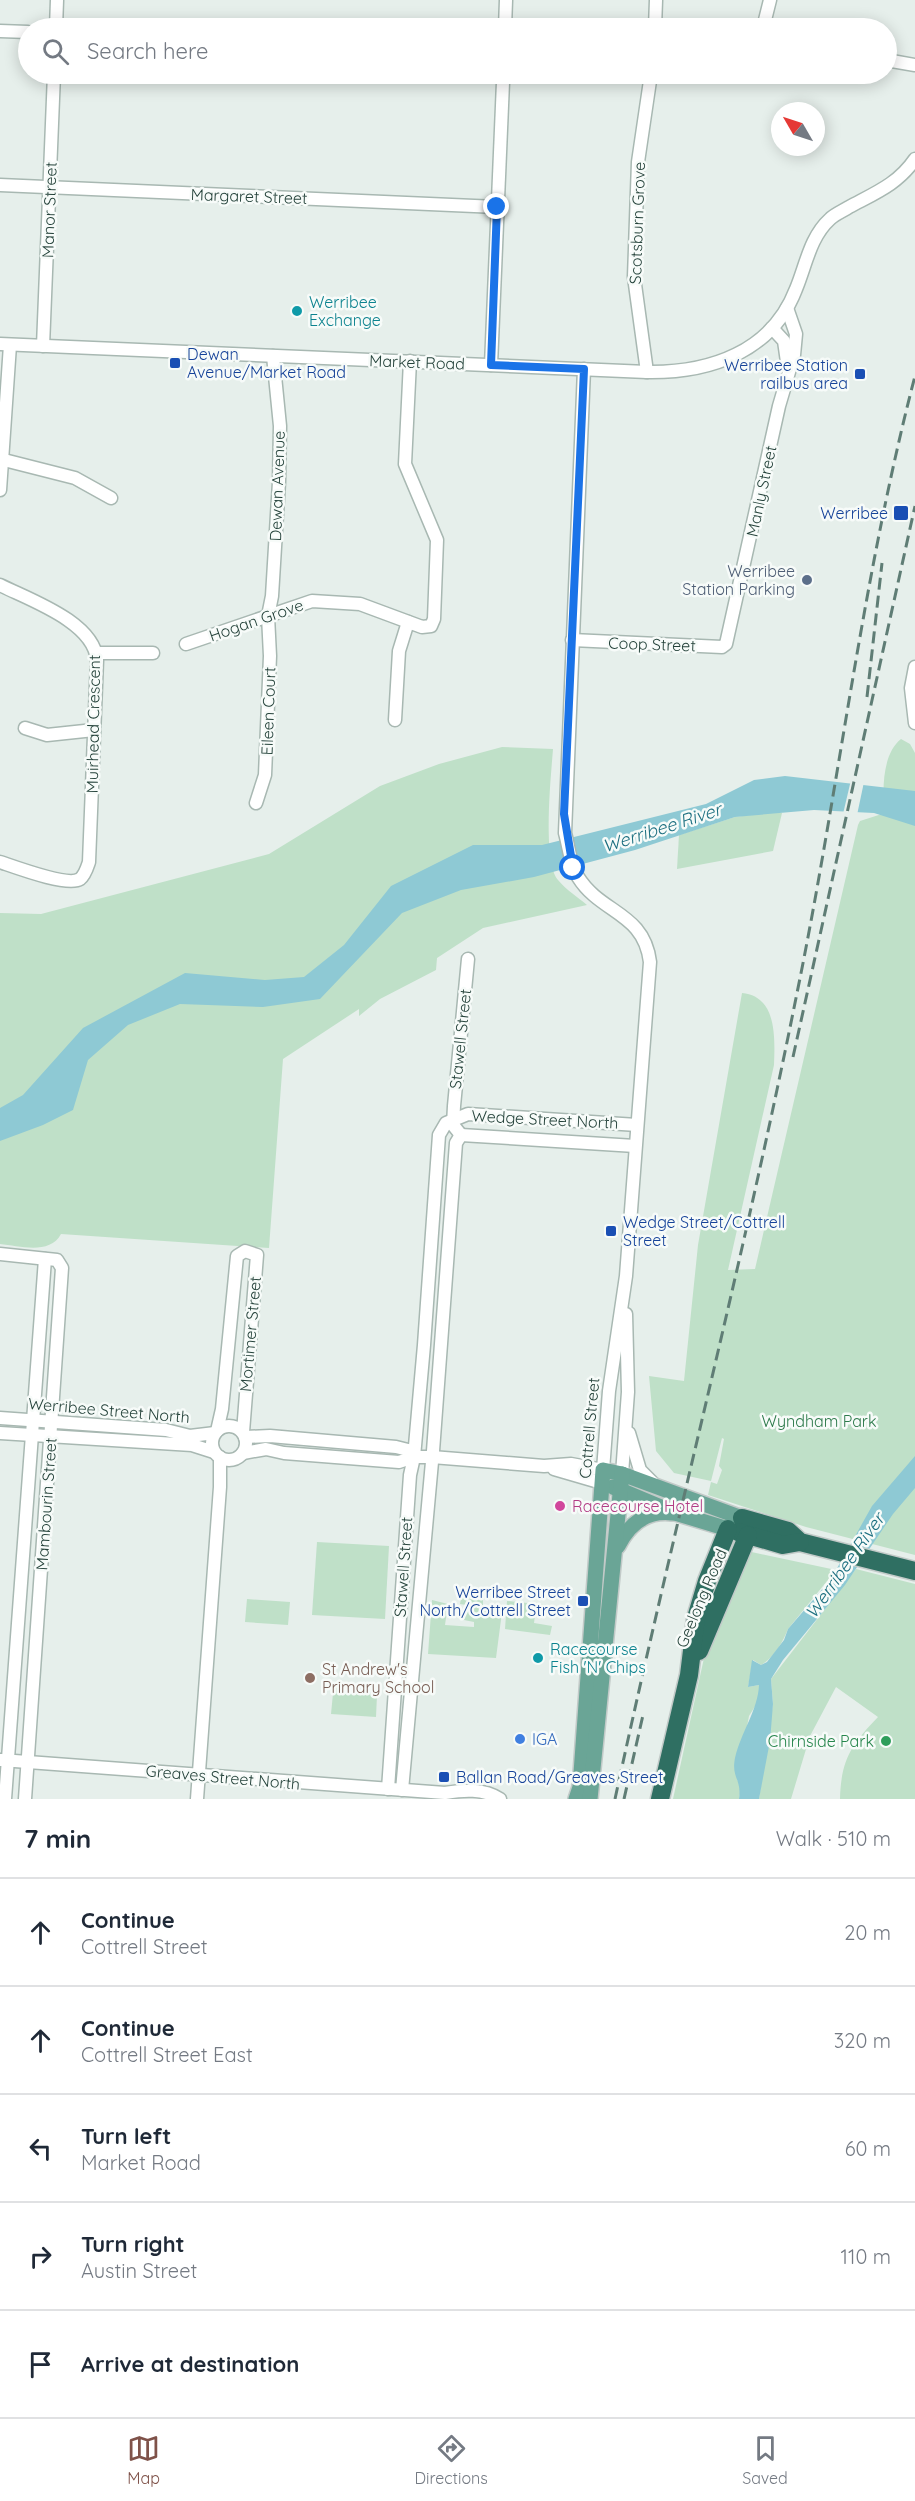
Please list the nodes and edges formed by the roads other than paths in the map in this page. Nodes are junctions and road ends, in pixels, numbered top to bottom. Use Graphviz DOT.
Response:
graph roads {
  1 [pos="57,0"];
  2 [pos="506,0"];
  3 [pos="656,0"];
  4 [pos="770,0"];
  5 [pos="56,18"];
  6 [pos="505,18"];
  7 [pos="655,18"];
  8 [pos="766,18"];
  9 [pos="0,31"];
  10 [pos="18,32"];
  11 [pos="897,62"];
  12 [pos="915,65"];
  13 [pos="54,84"];
  14 [pos="503,84"];
  15 [pos="649,84"];
  16 [pos="915,159"];
  17 [pos="0,186"];
  18 [pos="49,188"];
  19 [pos="497,207"];
  20 [pos="787,308"];
  21 [pos="772,328"];
  22 [pos="5,344"];
  23 [pos="43,346"];
  24 [pos="273,356"];
  25 [pos="410,361"];
  26 [pos="491,365"];
  27 [pos="584,369"];
  28 [pos="647,372"];
  29 [pos="786,378"];
  30 [pos="4,460"];
  31 [pos="0,490"];
  32 [pos="111,498"];
  33 [pos="0,585"];
  34 [pos="268,616"];
  35 [pos="408,622"];
  36 [pos="572,640"];
  37 [pos="729,640"];
  38 [pos="186,644"];
  39 [pos="97,653"];
  40 [pos="153,653"];
  41 [pos="915,667"];
  42 [pos="395,720"];
  43 [pos="915,723"];
  44 [pos="24,728"];
  45 [pos="94,730"];
  46 [pos="256,803"];
  47 [pos="0,862"];
  48 [pos="468,959"];
  49 [pos="454,1118"];
  50 [pos="637,1125"];
  51 [pos="461,1135"];
  52 [pos="635,1146"];
  53 [pos="0,1254"];
  54 [pos="45,1259"];
  55 [pos="626,1276"];
  56 [pos="429,1282"];
  57 [pos="444,1284"];
  58 [pos="424,1345"];
  59 [pos="439,1346"];
  60 [pos="0,1418"];
  61 [pos="33,1420"];
  62 [pos="626,1420"];
  63 [pos="52,1422"];
  64 [pos="0,1432"];
  65 [pos="216,1432"];
  66 [pos="244,1434"];
  67 [pos="32,1435"];
  68 [pos="51,1436"];
  69 [pos="217,1455"];
  70 [pos="238,1456"];
  71 [pos="414,1456"];
  72 [pos="432,1456"];
  73 [pos="602,1477"];
  74 [pos="622,1481"];
  75 [pos="220,1487"];
  76 [pos="659,1488"];
  77 [pos="675,1513"];
  78 [pos="739,1528"];
  79 [pos="615,1558"];
  80 [pos="915,1570"];
  81 [pos="601,1704"];
  82 [pos="583,1728"];
  83 [pos="4,1760"];
  84 [pos="27,1762"];
  85 [pos="198,1775"];
  86 [pos="388,1789"];
  87 [pos="402,1790"];
  88 [pos="445,1793"];
  89 [pos="5,1799"];
  90 [pos="25,1799"];
  91 [pos="197,1799"];
  92 [pos="465,1799"];
  93 [pos="500,1799"];
  94 [pos="576,1799"];
  95 [pos="590,1799"];
  96 [pos="660,1799"];
  1 -- 5 [label="street"];
  2 -- 6 [label="street"];
  3 -- 7 [label="street"];
  4 -- 8 [label="street"];
  9 -- 10 [label="street"];
  11 -- 12 [label="street"];
  13 -- 18 [label="street, Manor Street"];
  14 -- 19 [label="street"];
  15 -- 28 [label="street, Scotsburn Grove"];
  16 -- 20 [label="street, Market Road"];
  17 -- 18 [label="street, Margaret Street"];
  18 -- 19 [label="street, Margaret Street"];
  18 -- 23 [label="street, Manor Street"];
  19 -- 26 [label="street"];
  20 -- 21 [label="street, Market Road"];
  20 -- 29 [label="street, Manly Street"];
  21 -- 28 [label="street, Market Road"];
  21 -- 29 [label="street, Manly Street"];
  22 -- 23 [label="street, Market Road"];
  22 -- 30 [label="street"];
  23 -- 24 [label="street, Market Road"];
  24 -- 25 [label="street, Market Road"];
  24 -- 34 [label="street, Dewan Avenue"];
  25 -- 26 [label="street, Market Road"];
  25 -- 35 [label="street, Hogan Grove"];
  26 -- 27 [label="street, Market Road"];
  27 -- 28 [label="street, Market Road"];
  27 -- 36 [label="street, Cottrell Street"];
  29 -- 37 [label="street, Manly Street"];
  30 -- 31 [label="street"];
  30 -- 32 [label="street"];
  33 -- 39 [label="street, Muirhead Crescent"];
  34 -- 35 [label="street, Hogan Grove"];
  34 -- 38 [label="street, Hogan Grove"];
  34 -- 46 [label="street, Eileen Court"];
  35 -- 42 [label="street"];
  36 -- 37 [label="street, Coop Street"];
  36 -- 50 [label="street, Cottrell Street"];
  39 -- 40 [label="street"];
  39 -- 45 [label="street, Muirhead Crescent"];
  41 -- 43 [label="street"];
  44 -- 45 [label="street"];
  45 -- 47 [label="street, Muirhead Crescent"];
  48 -- 49 [label="street, Stawell Street"];
  49 -- 50 [label="street, Wedge Street North"];
  49 -- 51 [label="street, Stawell Street"];
  49 -- 56 [label="street, Stawell Street"];
  50 -- 52 [label="street, Cottrell Street"];
  51 -- 52 [label="street, Wedge Street North"];
  51 -- 57 [label="street, Stawell Street"];
  52 -- 55 [label="street, Cottrell Street"];
  53 -- 54 [label="street"];
  54 -- 61 [label="street, Mambourin Street"];
  54 -- 63 [label="street, Mambourin Street"];
  55 -- 62 [label="street, Cottrell Street"];
  55 -- 73 [label="street, Cottrell Street"];
  56 -- 57 [label="street"];
  56 -- 58 [label="street, Stawell Street"];
  57 -- 59 [label="street, Stawell Street"];
  58 -- 59 [label="street"];
  58 -- 71 [label="street, Stawell Street"];
  59 -- 72 [label="street, Stawell Street"];
  60 -- 61 [label="street, Werribee Street North"];
  61 -- 63 [label="street, Werribee Street North"];
  61 -- 67 [label="street, Mambourin Street"];
  62 -- 74 [label="street, Cottrell Street"];
  62 -- 76 [label="street"];
  63 -- 65 [label="street, Werribee Street North"];
  63 -- 68 [label="street, Mambourin Street"];
  64 -- 67 [label="street, Werribee Street North"];
  65 -- 66 [label="street"];
  65 -- 66 [label="street, Mortimer Street"];
  65 -- 69 [label="street"];
  66 -- 70 [label="street"];
  66 -- 71 [label="street"];
  67 -- 68 [label="street, Werribee Street North"];
  67 -- 83 [label="street, Mambourin Street"];
  68 -- 69 [label="street, Werribee Street North"];
  68 -- 84 [label="street, Mambourin Street"];
  69 -- 70 [label="street"];
  69 -- 75 [label="street"];
  70 -- 71 [label="street"];
  70 -- 75 [label="street"];
  71 -- 72 [label="street"];
  71 -- 86 [label="street, Stawell Street"];
  72 -- 73 [label="street"];
  72 -- 87 [label="street, Stawell Street"];
  73 -- 74 [label="main road"];
  73 -- 82 [label="main road, Cottrell Street"];
  74 -- 76 [label="main road"];
  74 -- 77 [label="main road"];
  74 -- 79 [label="main road, Cottrell Street"];
  75 -- 85 [label="street"];
  76 -- 78 [label="main road"];
  77 -- 78 [label="main road"];
  77 -- 79 [label="main road"];
  78 -- 80 [label="highway"];
  78 -- 96 [label="highway, Geelong Road"];
  79 -- 81 [label="main road, Cottrell Street"];
  81 -- 82 [label="main road"];
  81 -- 95 [label="main road, Cottrell Street"];
  82 -- 94 [label="main road, Cottrell Street"];
  83 -- 84 [label="street, Greaves Street North"];
  83 -- 89 [label="street, Mambourin Street"];
  84 -- 85 [label="street, Greaves Street North"];
  84 -- 90 [label="street, Mambourin Street"];
  85 -- 86 [label="street, Greaves Street North"];
  85 -- 91 [label="street"];
  86 -- 87 [label="street, Greaves Street North"];
  87 -- 88 [label="street, Greaves Street North"];
  88 -- 92 [label="street, Greaves Street North"];
  88 -- 93 [label="street, Greaves Street North"];
}
